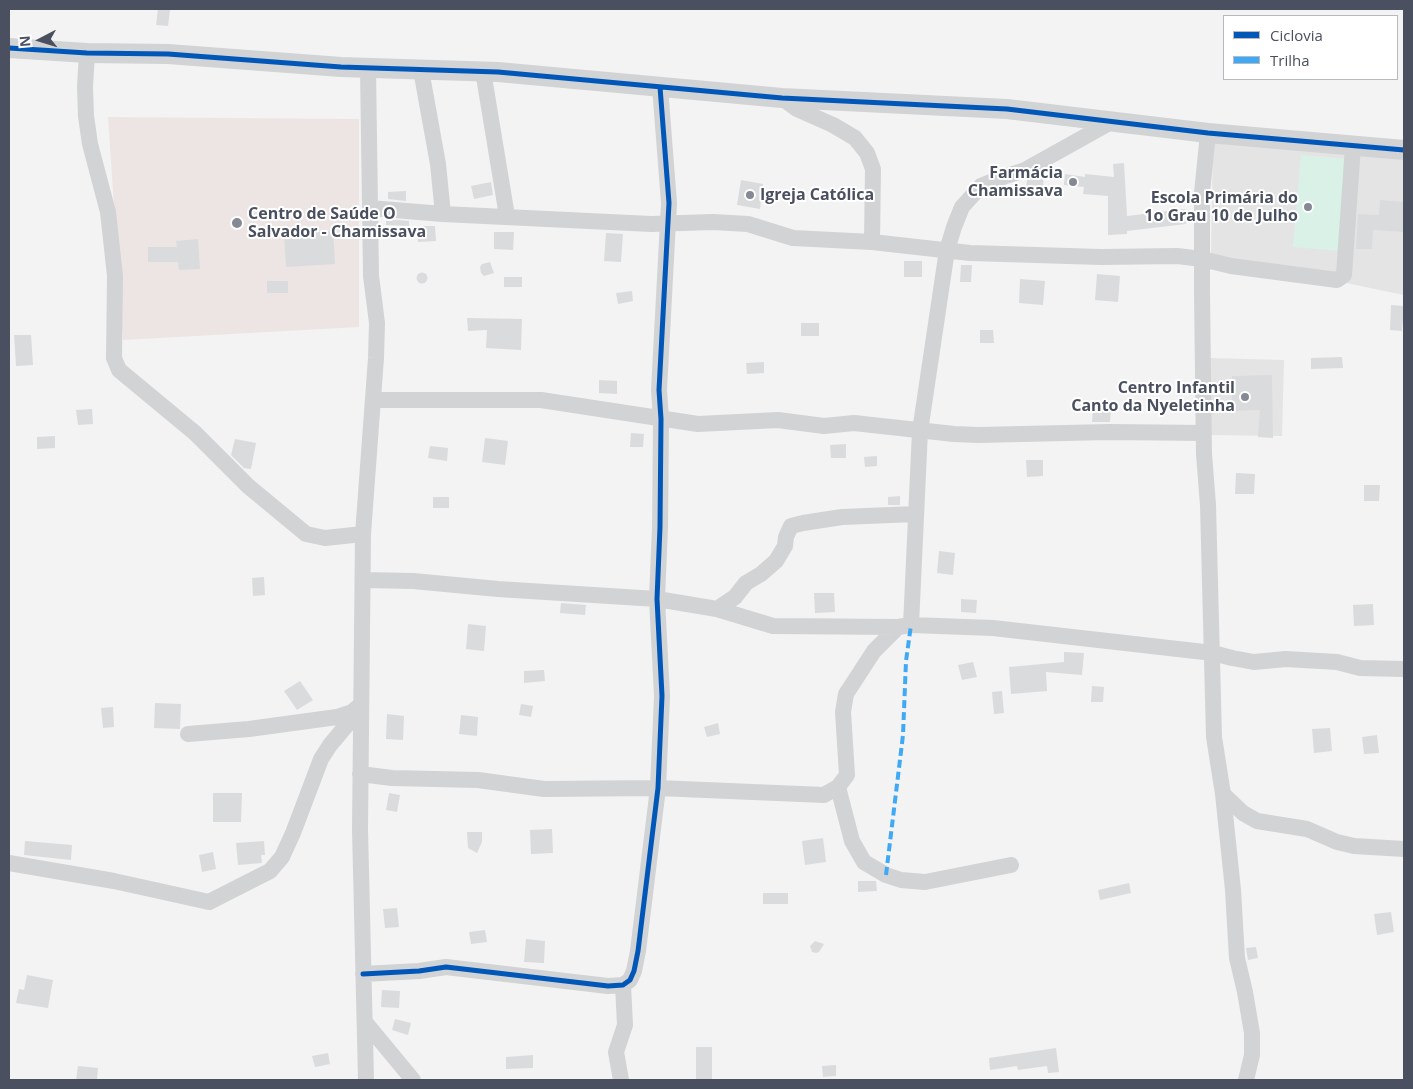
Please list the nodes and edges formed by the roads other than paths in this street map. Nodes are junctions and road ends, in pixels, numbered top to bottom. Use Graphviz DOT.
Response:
graph roads {
  1 [pos="9,48"];
  2 [pos="87,53"];
  3 [pos="368,68"];
  4 [pos="421,70"];
  5 [pos="483,71"];
  6 [pos="660,87"];
  7 [pos="782,98"];
  8 [pos="1111,122"];
  9 [pos="1208,133"];
  10 [pos="1353,146"];
  11 [pos="1404,150"];
  12 [pos="370,208"];
  13 [pos="443,214"];
  14 [pos="507,216"];
  15 [pos="669,224"];
  16 [pos="872,242"];
  17 [pos="947,250"];
  18 [pos="1202,259"];
  19 [pos="373,400"];
  20 [pos="661,419"];
  21 [pos="920,431"];
  22 [pos="1204,433"];
  23 [pos="916,514"];
  24 [pos="364,534"];
  25 [pos="363,580"];
  26 [pos="657,598"];
  27 [pos="717,610"];
  28 [pos="904,626"];
  29 [pos="1213,653"];
  30 [pos="1404,670"];
  31 [pos="357,708"];
  32 [pos="188,734"];
  33 [pos="360,774"];
  34 [pos="658,788"];
  35 [pos="838,788"];
  36 [pos="1223,794"];
  37 [pos="1404,849"];
  38 [pos="9,863"];
  39 [pos="1010,865"];
  40 [pos="363,974"];
  41 [pos="623,985"];
  42 [pos="365,1022"];
  43 [pos="366,1080"];
  44 [pos="413,1080"];
  45 [pos="621,1080"];
  46 [pos="1246,1080"];
  1 -- 2 [label="street"];
  2 -- 3 [label="street"];
  2 -- 24 [label="street"];
  3 -- 4 [label="street"];
  3 -- 12 [label="street"];
  4 -- 5 [label="street"];
  4 -- 13 [label="street"];
  5 -- 6 [label="street"];
  5 -- 14 [label="street"];
  6 -- 7 [label="street"];
  6 -- 15 [label="street"];
  7 -- 8 [label="street"];
  7 -- 16 [label="street"];
  8 -- 9 [label="street"];
  8 -- 17 [label="street"];
  9 -- 10 [label="street"];
  9 -- 18 [label="street"];
  10 -- 11 [label="street"];
  10 -- 18 [label="street"];
  12 -- 13 [label="street"];
  12 -- 19 [label="street"];
  13 -- 14 [label="street"];
  14 -- 15 [label="street"];
  15 -- 16 [label="street"];
  15 -- 20 [label="street"];
  16 -- 17 [label="street"];
  17 -- 18 [label="street"];
  17 -- 21 [label="street"];
  18 -- 22 [label="street"];
  19 -- 20 [label="street"];
  19 -- 24 [label="street"];
  20 -- 21 [label="street"];
  20 -- 26 [label="street"];
  21 -- 22 [label="street"];
  21 -- 23 [label="street"];
  22 -- 29 [label="street"];
  23 -- 27 [label="street"];
  23 -- 28 [label="street"];
  24 -- 25 [label="street"];
  25 -- 26 [label="street"];
  25 -- 31 [label="street"];
  26 -- 27 [label="street"];
  26 -- 34 [label="street"];
  27 -- 28 [label="street"];
  28 -- 29 [label="street"];
  28 -- 35 [label="street"];
  29 -- 30 [label="street"];
  29 -- 36 [label="street"];
  31 -- 32 [label="street"];
  31 -- 33 [label="street"];
  31 -- 38 [label="street"];
  33 -- 34 [label="street"];
  33 -- 40 [label="street"];
  34 -- 35 [label="street"];
  34 -- 41 [label="street"];
  35 -- 39 [label="street"];
  36 -- 37 [label="street"];
  36 -- 46 [label="street"];
  40 -- 41 [label="street"];
  40 -- 42 [label="street"];
  41 -- 45 [label="street"];
  42 -- 43 [label="street"];
  42 -- 44 [label="street"];
}
